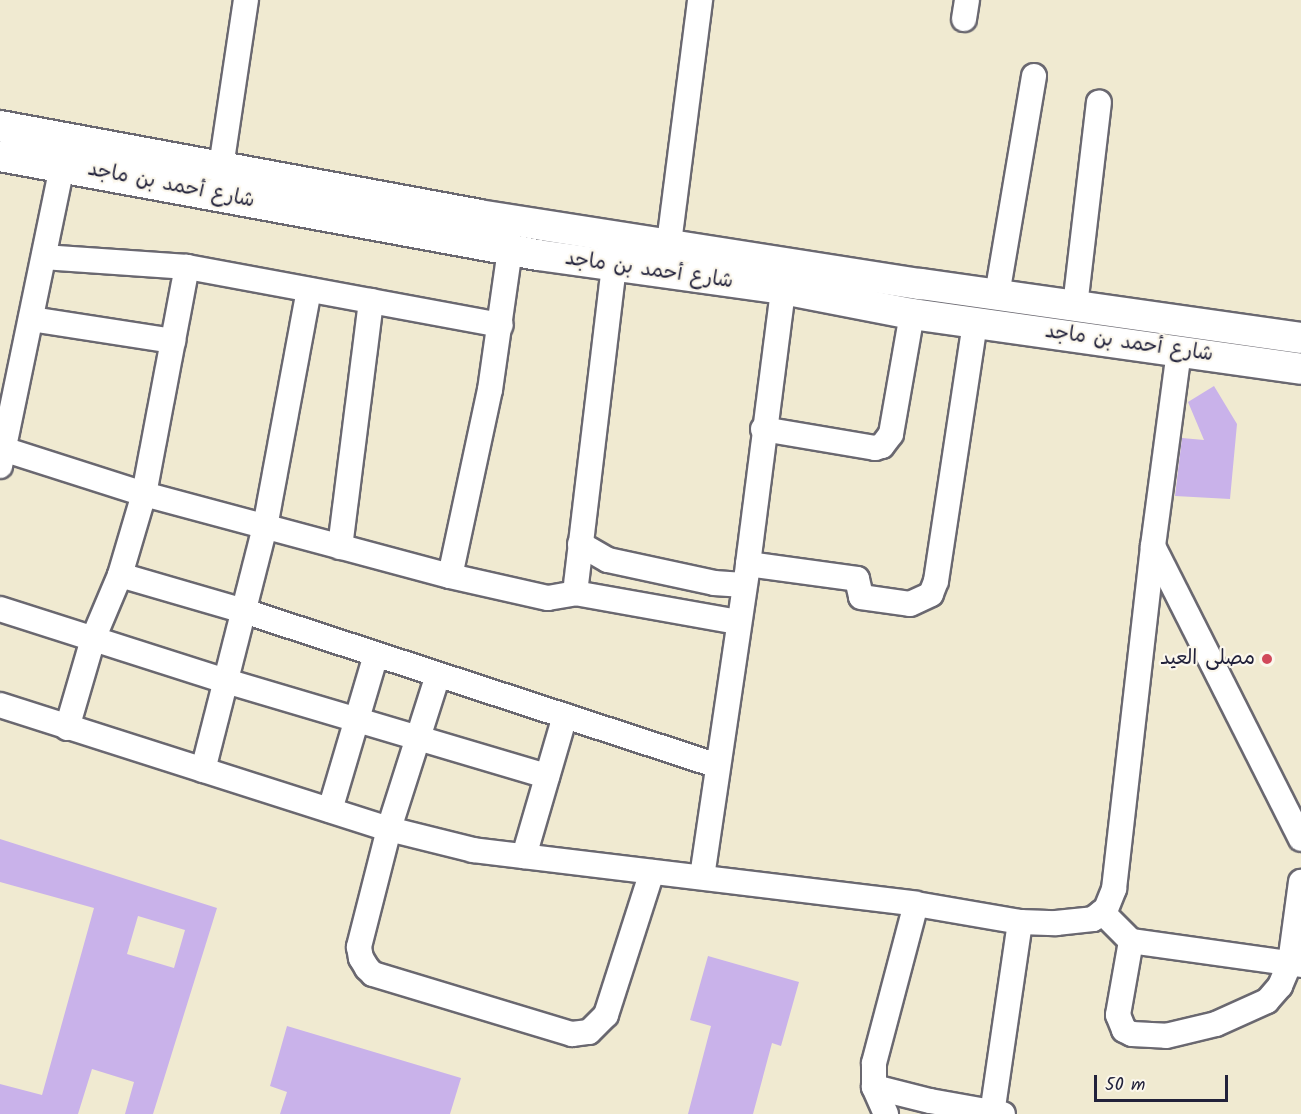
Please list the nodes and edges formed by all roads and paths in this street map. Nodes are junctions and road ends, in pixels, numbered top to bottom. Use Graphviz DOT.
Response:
graph roads {
  1 [pos="246,0"];
  2 [pos="700,0"];
  3 [pos="1034,76"];
  4 [pos="1099,102"];
  5 [pos="0,126"];
  6 [pos="0,156"];
  7 [pos="62,166"];
  8 [pos="221,167"];
  9 [pos="669,243"];
  10 [pos="510,250"];
  11 [pos="44,257"];
  12 [pos="614,266"];
  13 [pos="187,267"];
  14 [pos="783,289"];
  15 [pos="309,290"];
  16 [pos="997,295"];
  17 [pos="371,301"];
  18 [pos="1075,306"];
  19 [pos="912,314"];
  20 [pos="31,319"];
  21 [pos="975,322"];
  22 [pos="501,325"];
  23 [pos="1301,338"];
  24 [pos="173,341"];
  25 [pos="1179,352"];
  26 [pos="1301,369"];
  27 [pos="763,429"];
  28 [pos="2,454"];
  29 [pos="144,494"];
  30 [pos="265,527"];
  31 [pos="580,544"];
  32 [pos="1153,546"];
  33 [pos="339,547"];
  34 [pos="120,575"];
  35 [pos="746,575"];
  36 [pos="450,576"];
  37 [pos="575,593"];
  38 [pos="0,609"];
  39 [pos="244,611"];
  40 [pos="738,622"];
  41 [pos="93,639"];
  42 [pos="376,655"];
  43 [pos="438,675"];
  44 [pos="226,681"];
  45 [pos="0,705"];
  46 [pos="565,716"];
  47 [pos="358,719"];
  48 [pos="67,728"];
  49 [pos="419,737"];
  50 [pos="717,766"];
  51 [pos="202,770"];
  52 [pos="547,776"];
  53 [pos="330,810"];
  54 [pos="389,829"];
  55 [pos="1301,839"];
  56 [pos="524,856"];
  57 [pos="652,872"];
  58 [pos="702,877"];
  59 [pos="1301,882"];
  60 [pos="916,904"];
  61 [pos="1102,912"];
  62 [pos="1020,922"];
  63 [pos="1131,941"];
  64 [pos="1296,964"];
  65 [pos="874,1087"];
  66 [pos="996,1113"];
  67 [pos="886,1114"];
  1 -- 8 [label="street"];
  2 -- 9 [label="street"];
  3 -- 16 [label="street"];
  4 -- 18 [label="street"];
  5 -- 8 [label="main road, شارع أحمد بن ماجد"];
  6 -- 7 [label="main road, شارع أحمد بن ماجد"];
  7 -- 10 [label="main road, شارع أحمد بن ماجد"];
  7 -- 11 [label="street"];
  8 -- 9 [label="main road, شارع أحمد بن ماجد"];
  9 -- 16 [label="main road, شارع أحمد بن ماجد"];
  10 -- 12 [label="main road, شارع أحمد بن ماجد"];
  10 -- 22 [label="street"];
  11 -- 13 [label="street"];
  11 -- 20 [label="street"];
  12 -- 14 [label="main road, شارع أحمد بن ماجد"];
  12 -- 31 [label="street"];
  13 -- 15 [label="street"];
  13 -- 24 [label="street"];
  14 -- 19 [label="main road, شارع أحمد بن ماجد"];
  14 -- 27 [label="street"];
  15 -- 17 [label="street"];
  15 -- 30 [label="street"];
  16 -- 18 [label="main road, شارع أحمد بن ماجد"];
  17 -- 22 [label="street"];
  17 -- 33 [label="street"];
  18 -- 23 [label="main road, شارع أحمد بن ماجد"];
  19 -- 21 [label="main road, شارع أحمد بن ماجد"];
  19 -- 27 [label="street"];
  20 -- 24 [label="street"];
  20 -- 28 [label="street"];
  21 -- 25 [label="main road, شارع أحمد بن ماجد"];
  21 -- 35 [label="street"];
  22 -- 36 [label="street"];
  24 -- 29 [label="street"];
  25 -- 26 [label="main road, شارع أحمد بن ماجد"];
  25 -- 32 [label="street"];
  27 -- 35 [label="street"];
  28 -- 29 [label="street"];
  29 -- 30 [label="street"];
  29 -- 34 [label="street"];
  30 -- 33 [label="street"];
  30 -- 39 [label="street"];
  31 -- 35 [label="street"];
  31 -- 37 [label="street"];
  32 -- 55 [label="street"];
  32 -- 61 [label="street"];
  33 -- 36 [label="street"];
  34 -- 39 [label="street"];
  34 -- 41 [label="street"];
  35 -- 40 [label="street"];
  36 -- 37 [label="street"];
  37 -- 40 [label="street"];
  38 -- 41 [label="street"];
  39 -- 42 [label="street"];
  39 -- 44 [label="street"];
  40 -- 50 [label="street"];
  41 -- 44 [label="street"];
  41 -- 48 [label="street"];
  42 -- 43 [label="street"];
  42 -- 47 [label="street"];
  43 -- 46 [label="street"];
  43 -- 49 [label="street"];
  44 -- 47 [label="street"];
  44 -- 51 [label="street"];
  45 -- 48 [label="street"];
  46 -- 50 [label="street"];
  46 -- 52 [label="street"];
  47 -- 49 [label="street"];
  47 -- 53 [label="street"];
  48 -- 51 [label="street"];
  49 -- 52 [label="street"];
  49 -- 54 [label="street"];
  50 -- 58 [label="street"];
  51 -- 53 [label="street"];
  52 -- 56 [label="street"];
  53 -- 54 [label="street"];
  54 -- 56 [label="street"];
  54 -- 57 [label="street"];
  56 -- 57 [label="street"];
  57 -- 58 [label="street"];
  58 -- 60 [label="street"];
  59 -- 64 [label="street"];
  60 -- 62 [label="street"];
  60 -- 65 [label="street"];
  61 -- 62 [label="street"];
  61 -- 63 [label="street"];
  62 -- 66 [label="street"];
  63 -- 64 [label="street"];
  63 -- 64 [label="street"];
  65 -- 66 [label="street"];
  65 -- 67 [label="street"];
}
